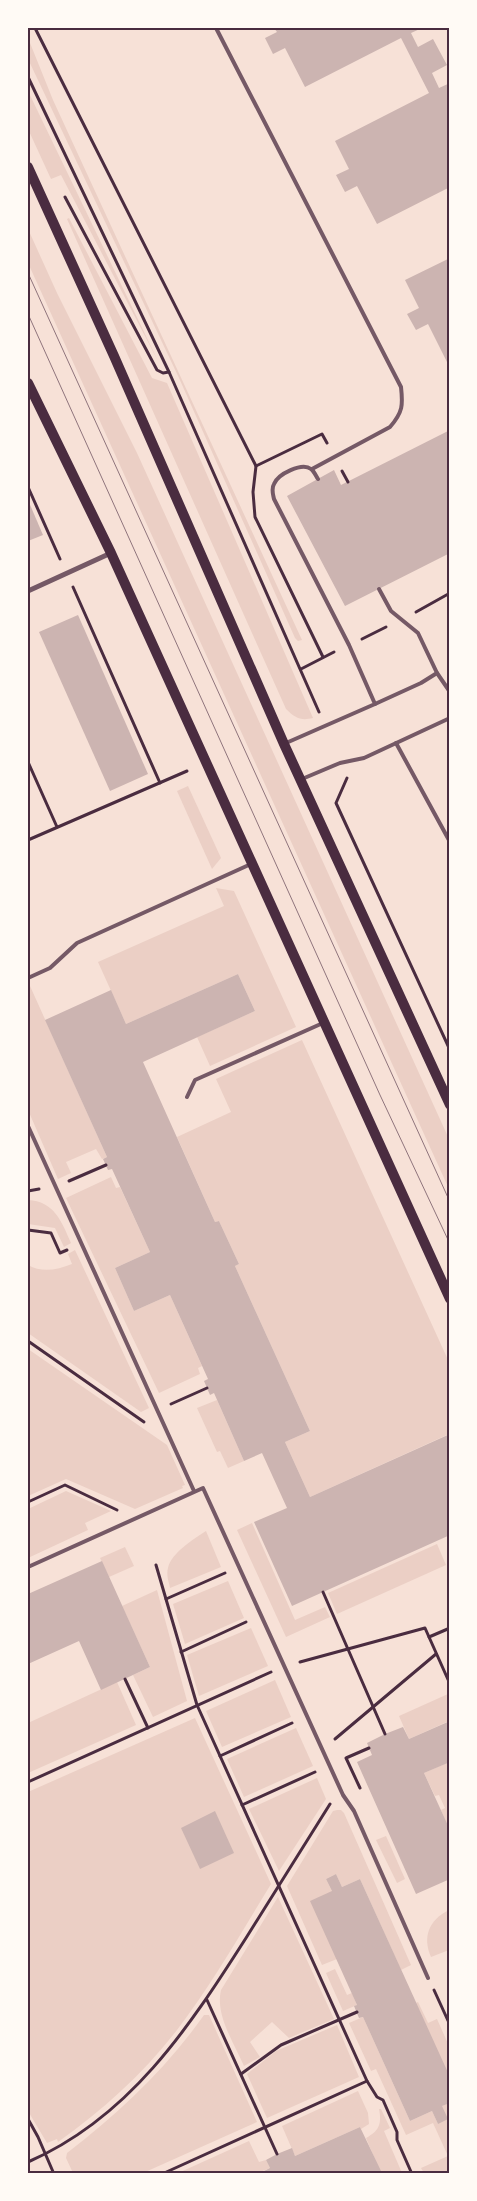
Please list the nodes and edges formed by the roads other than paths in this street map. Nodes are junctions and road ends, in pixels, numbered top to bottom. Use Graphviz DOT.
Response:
graph roads {
  1 [pos="216,28"];
  2 [pos="28,167"];
  3 [pos="28,383"];
  4 [pos="312,469"];
  5 [pos="318,478"];
  6 [pos="110,553"];
  7 [pos="379,589"];
  8 [pos="28,591"];
  9 [pos="436,673"];
  10 [pos="450,692"];
  11 [pos="374,704"];
  12 [pos="450,718"];
  13 [pos="396,743"];
  14 [pos="284,744"];
  15 [pos="301,780"];
  16 [pos="450,842"];
  17 [pos="251,864"];
  18 [pos="28,978"];
  19 [pos="323,1023"];
  20 [pos="187,1098"];
  21 [pos="450,1105"];
  22 [pos="28,1126"];
  23 [pos="450,1299"];
  24 [pos="194,1491"];
  25 [pos="28,1567"];
  26 [pos="428,1978"];
  1 -- 4 [label="lane"];
  2 -- 14 [label="main road"];
  3 -- 6 [label="main road"];
  4 -- 5 [label="lane"];
  4 -- 11 [label="lane"];
  6 -- 8 [label="street"];
  6 -- 17 [label="main road"];
  7 -- 9 [label="lane"];
  9 -- 10 [label="lane"];
  9 -- 11 [label="lane"];
  11 -- 14 [label="lane"];
  12 -- 13 [label="lane"];
  13 -- 15 [label="lane"];
  13 -- 16 [label="lane"];
  14 -- 15 [label="main road"];
  15 -- 21 [label="main road"];
  17 -- 18 [label="lane"];
  17 -- 19 [label="main road"];
  19 -- 20 [label="lane"];
  19 -- 23 [label="main road"];
  22 -- 24 [label="lane"];
  24 -- 25 [label="lane"];
  24 -- 26 [label="lane"];
}
